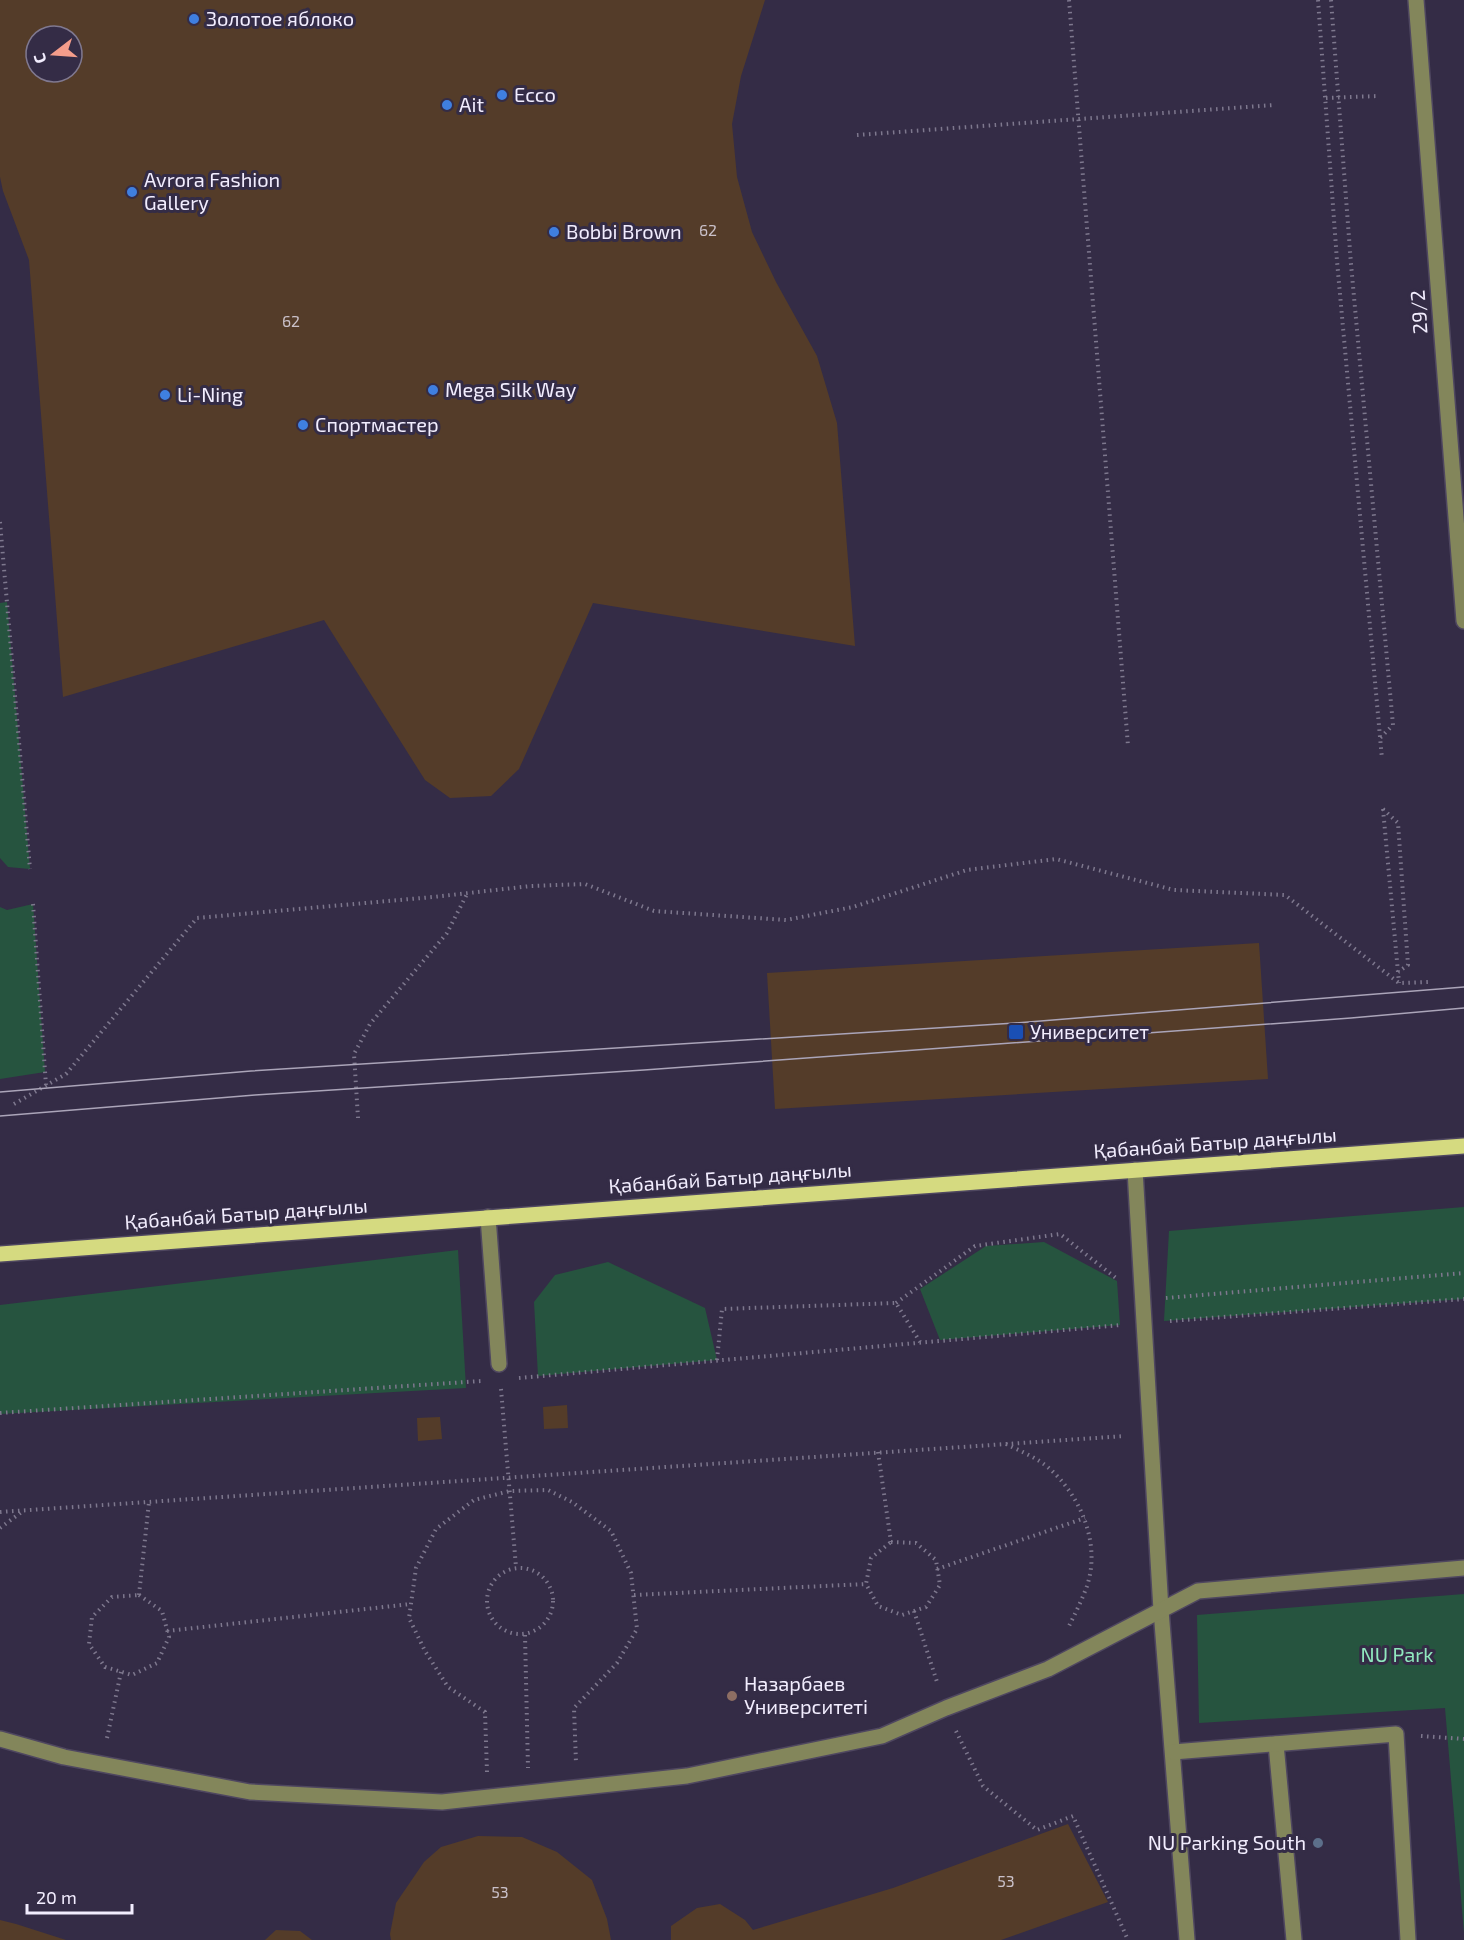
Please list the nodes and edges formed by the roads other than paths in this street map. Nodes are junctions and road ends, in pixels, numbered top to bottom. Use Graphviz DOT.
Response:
graph roads {
  1 [pos="1416,0"];
  2 [pos="1464,621"];
  3 [pos="1464,1146"];
  4 [pos="1135,1170"];
  5 [pos="488,1217"];
  6 [pos="0,1254"];
  7 [pos="500,1372"];
  8 [pos="1464,1568"];
  9 [pos="1161,1610"];
  10 [pos="0,1739"];
  11 [pos="1276,1744"];
  12 [pos="1173,1752"];
  13 [pos="1187,1940"];
  14 [pos="1294,1940"];
  15 [pos="1408,1940"];
  1 -- 2 [label="street, 29/2"];
  3 -- 4 [label="main road, Қабанбай Батыр даңғылы"];
  4 -- 5 [label="main road, Қабанбай Батыр даңғылы"];
  4 -- 9 [label="street"];
  5 -- 6 [label="main road, Қабанбай Батыр даңғылы"];
  5 -- 7 [label="street"];
  8 -- 9 [label="street"];
  9 -- 10 [label="street"];
  9 -- 12 [label="street"];
  11 -- 12 [label="street"];
  11 -- 14 [label="street"];
  11 -- 15 [label="street"];
  12 -- 13 [label="street"];
}
